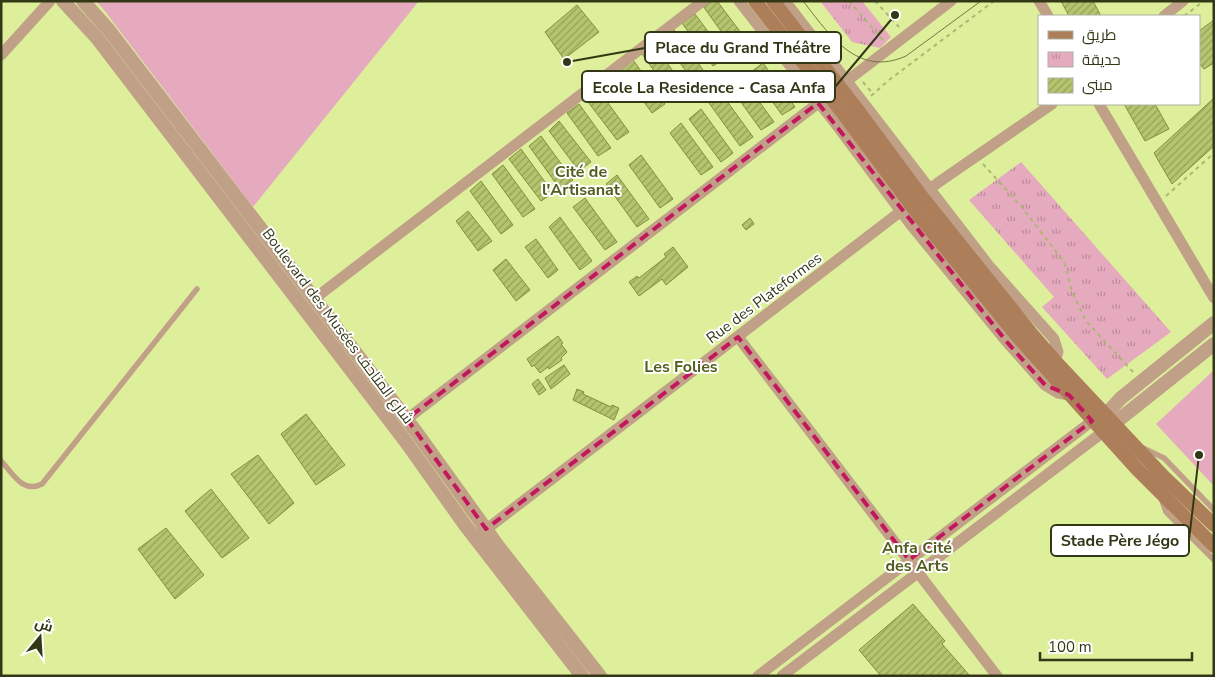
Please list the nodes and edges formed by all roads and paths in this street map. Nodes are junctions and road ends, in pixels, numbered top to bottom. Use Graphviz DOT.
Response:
graph roads {
  1 [pos="50,1"];
  2 [pos="63,1"];
  3 [pos="83,1"];
  4 [pos="703,1"];
  5 [pos="739,1"];
  6 [pos="755,1"];
  7 [pos="773,1"];
  8 [pos="785,1"];
  9 [pos="849,1"];
  10 [pos="875,1"];
  11 [pos="952,1"];
  12 [pos="994,1"];
  13 [pos="1039,1"];
  14 [pos="1183,1"];
  15 [pos="1204,1"];
  16 [pos="1047,15"];
  17 [pos="1165,15"];
  18 [pos="1185,15"];
  19 [pos="912,32"];
  20 [pos="890,48"];
  21 [pos="1,55"];
  22 [pos="838,89"];
  23 [pos="873,94"];
  24 [pos="863,102"];
  25 [pos="1051,105"];
  26 [pos="1101,105"];
  27 [pos="1214,153"];
  28 [pos="976,156"];
  29 [pos="915,200"];
  30 [pos="1158,202"];
  31 [pos="197,289"];
  32 [pos="1214,298"];
  33 [pos="314,299"];
  34 [pos="1214,323"];
  35 [pos="738,337"];
  36 [pos="1214,344"];
  37 [pos="1142,381"];
  38 [pos="1110,419"];
  39 [pos="406,420"];
  40 [pos="1092,421"];
  41 [pos="1103,432"];
  42 [pos="1135,446"];
  43 [pos="1,461"];
  44 [pos="1159,491"];
  45 [pos="1214,510"];
  46 [pos="1214,525"];
  47 [pos="481,534"];
  48 [pos="1214,546"];
  49 [pos="909,560"];
  50 [pos="1214,560"];
  51 [pos="918,572"];
  52 [pos="582,676"];
  53 [pos="600,676"];
  54 [pos="758,676"];
  55 [pos="782,676"];
  56 [pos="997,676"];
  1 -- 21 [label="street"];
  2 -- 47 [label="street, Boulevard des Musées شارع المتاحف"];
  3 -- 33 [label="street, Boulevard des Musées شارع المتاحف"];
  4 -- 33 [label="street"];
  5 -- 22 [label="street"];
  6 -- 22 [label="main road"];
  7 -- 22 [label="main road"];
  8 -- 22 [label="street"];
  9 -- 20 [label="path"];
  10 -- 19 [label="path"];
  11 -- 19 [label="street"];
  12 -- 23 [label="path"];
  13 -- 16 [label="street"];
  14 -- 17 [label="street"];
  15 -- 18 [label="path"];
  19 -- 20 [label="street"];
  20 -- 22 [label="street"];
  22 -- 23 [label="path"];
  22 -- 24 [label="street"];
  22 -- 29 [label="main road"];
  22 -- 29 [label="street"];
  22 -- 39 [label="street"];
  23 -- 24 [label="path"];
  24 -- 29 [label="street"];
  25 -- 28 [label="street, Rue des Plateformes"];
  26 -- 30 [label="street"];
  27 -- 30 [label="path"];
  28 -- 29 [label="street, Rue des Plateformes"];
  28 -- 37 [label="path"];
  29 -- 35 [label="street, Rue des Plateformes"];
  29 -- 38 [label="main road"];
  29 -- 40 [label="main road"];
  30 -- 32 [label="street"];
  31 -- 43 [label="lane"];
  33 -- 39 [label="street, Boulevard des Musées شارع المتاحف"];
  34 -- 37 [label="street"];
  35 -- 47 [label="street, Rue des Plateformes"];
  35 -- 49 [label="street"];
  36 -- 38 [label="street"];
  37 -- 38 [label="street"];
  38 -- 41 [label="street"];
  38 -- 42 [label="main road"];
  39 -- 47 [label="street, Boulevard des Musées شارع المتاحف"];
  40 -- 41 [label="main road"];
  40 -- 49 [label="street"];
  41 -- 44 [label="main road"];
  41 -- 51 [label="street"];
  42 -- 45 [label="lane"];
  42 -- 46 [label="main road"];
  44 -- 48 [label="main road"];
  44 -- 50 [label="lane"];
  47 -- 52 [label="street, Boulevard des Musées شارع المتاحف"];
  47 -- 53 [label="street, Boulevard des Musées شارع المتاحف"];
  49 -- 51 [label="street"];
  49 -- 54 [label="street"];
  51 -- 55 [label="street"];
  51 -- 56 [label="street"];
}
